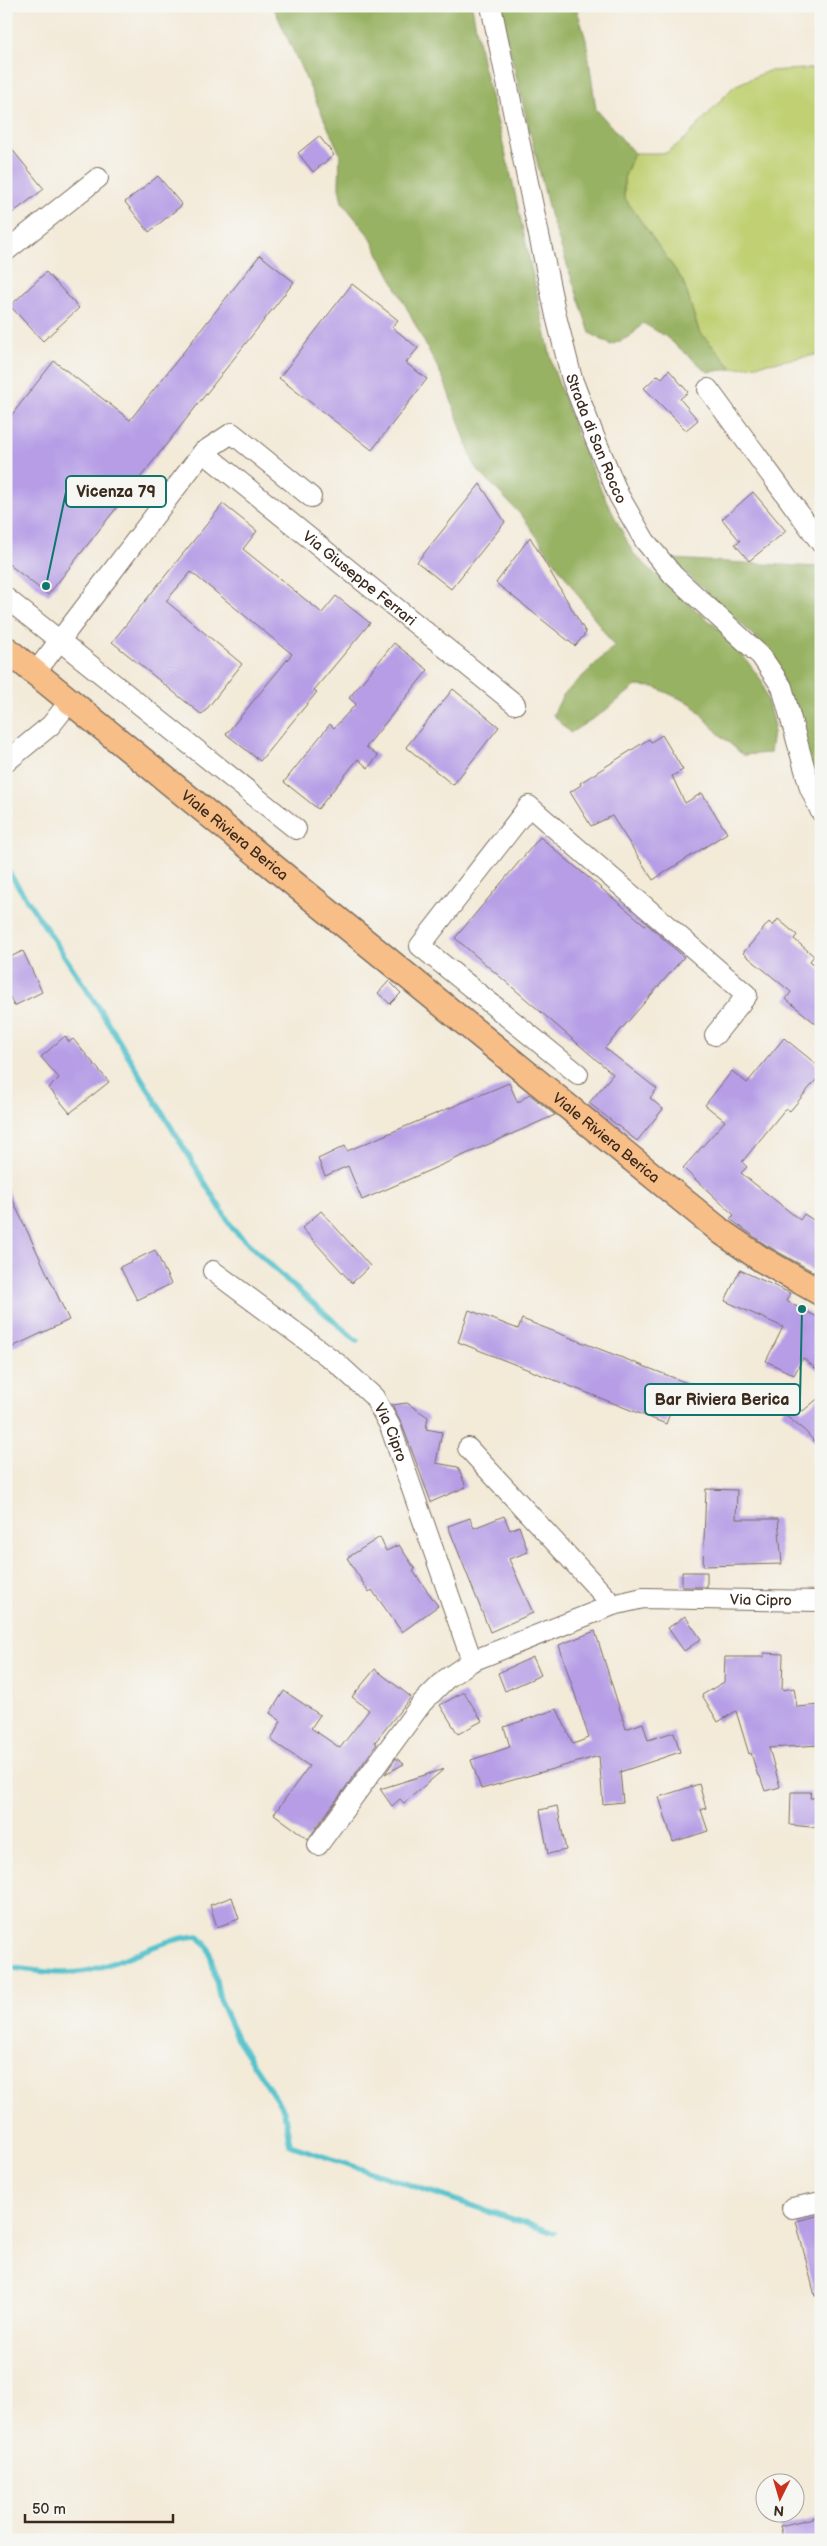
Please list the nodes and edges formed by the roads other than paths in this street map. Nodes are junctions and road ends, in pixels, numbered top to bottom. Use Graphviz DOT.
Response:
graph roads {
  1 [pos="491,6"];
  2 [pos="98,178"];
  3 [pos="6,251"];
  4 [pos="708,389"];
  5 [pos="203,452"];
  6 [pos="311,496"];
  7 [pos="821,543"];
  8 [pos="6,598"];
  9 [pos="60,642"];
  10 [pos="6,649"];
  11 [pos="35,673"];
  12 [pos="70,702"];
  13 [pos="515,704"];
  14 [pos="6,762"];
  15 [pos="821,812"];
  16 [pos="296,829"];
  17 [pos="420,946"];
  18 [pos="400,968"];
  19 [pos="715,1035"];
  20 [pos="578,1074"];
  21 [pos="213,1272"];
  22 [pos="821,1294"];
  23 [pos="468,1448"];
  24 [pos="821,1601"];
  25 [pos="613,1605"];
  26 [pos="472,1661"];
  27 [pos="318,1845"];
  28 [pos="821,2202"];
  29 [pos="792,2208"];
  1 -- 15 [label="street, Strada di San Rocco"];
  2 -- 3 [label="street"];
  4 -- 7 [label="street"];
  5 -- 6 [label="street"];
  5 -- 9 [label="street"];
  5 -- 13 [label="street, Via Giuseppe Ferrari"];
  8 -- 9 [label="street"];
  9 -- 11 [label="street"];
  9 -- 16 [label="street"];
  10 -- 11 [label="main road, Viale Riviera Berica"];
  11 -- 12 [label="main road, Viale Riviera Berica"];
  12 -- 14 [label="street"];
  12 -- 18 [label="main road, Viale Riviera Berica"];
  17 -- 18 [label="street"];
  17 -- 19 [label="street"];
  17 -- 20 [label="street, Viale Riviera Berica"];
  18 -- 22 [label="main road, Viale Riviera Berica"];
  21 -- 26 [label="street, Via Cipro"];
  23 -- 25 [label="street"];
  24 -- 25 [label="street, Via Cipro"];
  25 -- 26 [label="street, Via Cipro"];
  26 -- 27 [label="street, Via Cipro"];
  28 -- 29 [label="street"];
}
